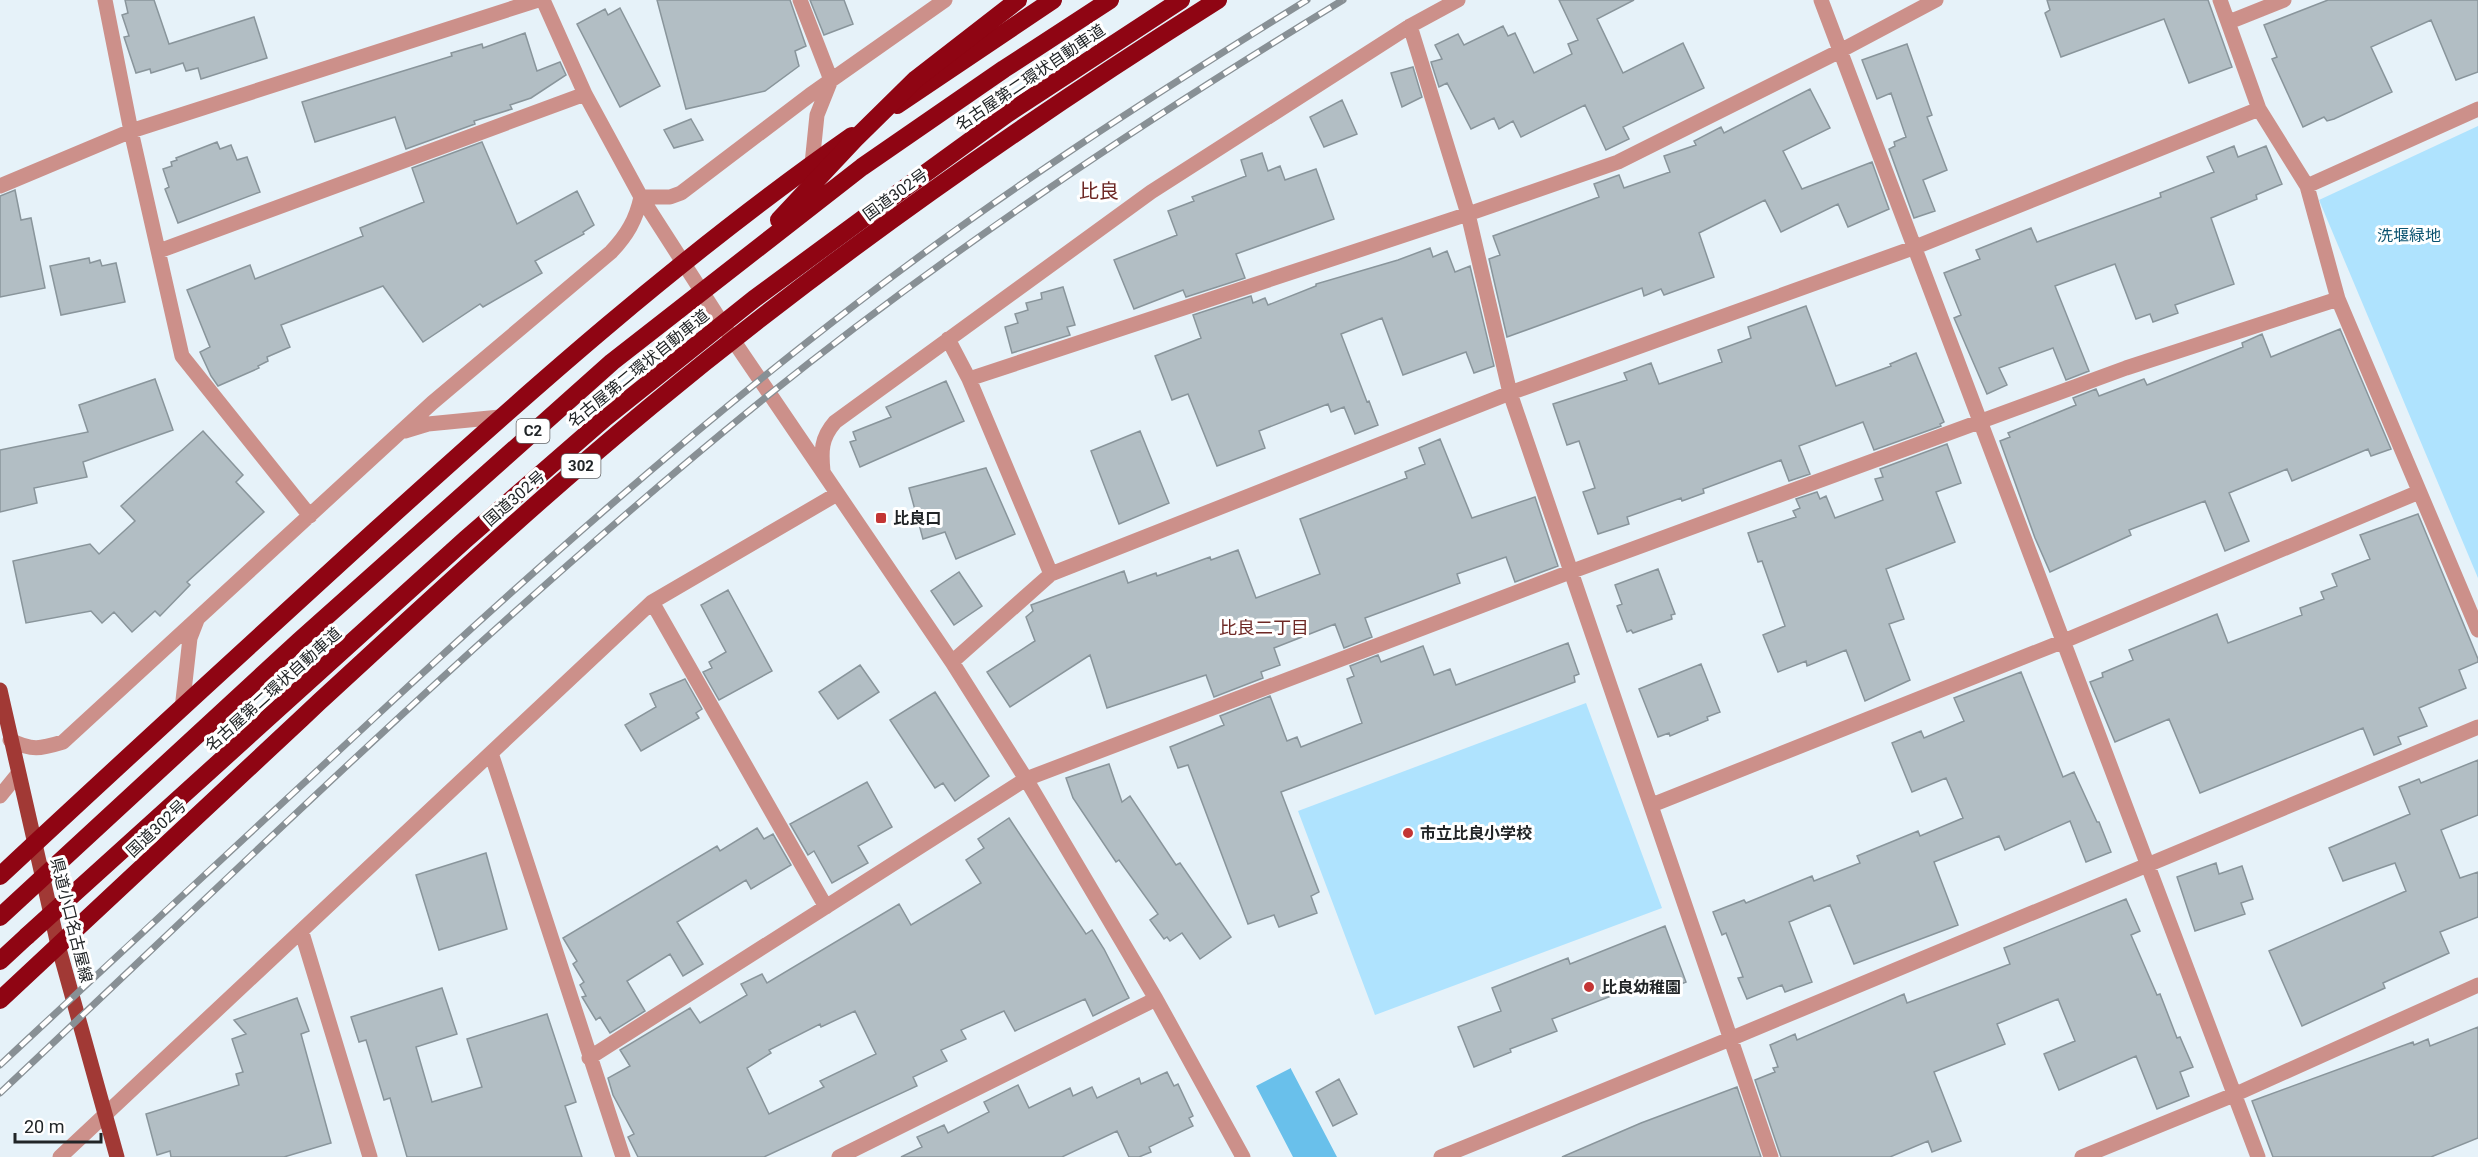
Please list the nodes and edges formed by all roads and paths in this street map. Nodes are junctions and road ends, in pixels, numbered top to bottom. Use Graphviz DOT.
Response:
graph roads {
  1 [pos="105,0"];
  2 [pos="538,0"];
  3 [pos="543,0"];
  4 [pos="800,0"];
  5 [pos="945,0"];
  6 [pos="1018,0"];
  7 [pos="1053,0"];
  8 [pos="1110,0"];
  9 [pos="1181,0"];
  10 [pos="1218,0"];
  11 [pos="1458,0"];
  12 [pos="1821,0"];
  13 [pos="1936,0"];
  14 [pos="2220,0"];
  15 [pos="2284,0"];
  16 [pos="2229,22"];
  17 [pos="1410,26"];
  18 [pos="1839,51"];
  19 [pos="831,80"];
  20 [pos="585,94"];
  21 [pos="2259,109"];
  22 [pos="2478,109"];
  23 [pos="131,131"];
  24 [pos="812,164"];
  25 [pos="0,186"];
  26 [pos="2307,186"];
  27 [pos="641,197"];
  28 [pos="1468,214"];
  29 [pos="1913,248"];
  30 [pos="159,251"];
  31 [pos="741,260"];
  32 [pos="684,264"];
  33 [pos="2338,298"];
  34 [pos="948,339"];
  35 [pos="733,340"];
  36 [pos="969,379"];
  37 [pos="1510,393"];
  38 [pos="500,417"];
  39 [pos="1979,423"];
  40 [pos="399,434"];
  41 [pos="823,473"];
  42 [pos="2419,492"];
  43 [pos="837,494"];
  44 [pos="310,516"];
  45 [pos="1570,572"];
  46 [pos="1050,574"];
  47 [pos="652,602"];
  48 [pos="198,618"];
  49 [pos="2478,630"];
  50 [pos="2064,641"];
  51 [pos="952,662"];
  52 [pos="0,690"];
  53 [pos="182,709"];
  54 [pos="2478,727"];
  55 [pos="10,740"];
  56 [pos="491,753"];
  57 [pos="18,774"];
  58 [pos="1026,779"];
  59 [pos="0,796"];
  60 [pos="1652,805"];
  61 [pos="34,844"];
  62 [pos="2148,865"];
  63 [pos="0,876"];
  64 [pos="826,907"];
  65 [pos="0,917"];
  66 [pos="302,933"];
  67 [pos="58,945"];
  68 [pos="0,961"];
  69 [pos="2478,985"];
  70 [pos="1156,999"];
  71 [pos="0,1000"];
  72 [pos="1730,1039"];
  73 [pos="589,1058"];
  74 [pos="2236,1094"];
  75 [pos="105,1115"];
  76 [pos="60,1157"];
  77 [pos="117,1157"];
  78 [pos="370,1157"];
  79 [pos="623,1157"];
  80 [pos="839,1157"];
  81 [pos="1244,1157"];
  82 [pos="1441,1157"];
  83 [pos="1771,1157"];
  84 [pos="2082,1157"];
  85 [pos="2258,1157"];
  1 -- 23 [label="street"];
  2 -- 23 [label="street"];
  3 -- 20 [label="street"];
  4 -- 19 [label="street"];
  5 -- 19 [label="street"];
  6 -- 31 [label="highway, bridge"];
  7 -- 24 [label="highway"];
  8 -- 31 [label="highway, 名古屋第二環状自動車道 / C2, bridge"];
  9 -- 68 [label="highway, 名古屋第二環状自動車道 / C2, bridge"];
  10 -- 35 [label="highway, 国道302号 / 302"];
  11 -- 17 [label="street"];
  12 -- 18 [label="street"];
  13 -- 18 [label="street"];
  14 -- 16 [label="street"];
  15 -- 16 [label="street"];
  16 -- 21 [label="street"];
  17 -- 28 [label="street"];
  17 -- 34 [label="street"];
  18 -- 28 [label="street"];
  18 -- 29 [label="street"];
  19 -- 24 [label="street"];
  19 -- 27 [label="street"];
  20 -- 27 [label="street"];
  20 -- 30 [label="street"];
  21 -- 26 [label="street"];
  21 -- 29 [label="street"];
  22 -- 26 [label="street"];
  23 -- 25 [label="street"];
  23 -- 30 [label="street"];
  24 -- 32 [label="highway"];
  26 -- 33 [label="street"];
  27 -- 32 [label="street"];
  27 -- 40 [label="street"];
  28 -- 36 [label="street"];
  28 -- 37 [label="street"];
  29 -- 37 [label="street"];
  29 -- 39 [label="street"];
  30 -- 44 [label="street"];
  31 -- 65 [label="highway, 名古屋第二環状自動車道 / C2, bridge"];
  32 -- 35 [label="street"];
  32 -- 38 [label="highway"];
  33 -- 39 [label="street"];
  33 -- 42 [label="street"];
  34 -- 36 [label="street"];
  34 -- 41 [label="street"];
  35 -- 41 [label="street"];
  35 -- 67 [label="highway, 国道302号 / 302"];
  36 -- 46 [label="street"];
  37 -- 45 [label="street"];
  37 -- 46 [label="street"];
  38 -- 40 [label="street"];
  38 -- 53 [label="highway"];
  39 -- 45 [label="street"];
  39 -- 50 [label="street"];
  40 -- 44 [label="street"];
  41 -- 43 [label="street"];
  42 -- 49 [label="street"];
  42 -- 50 [label="street"];
  43 -- 47 [label="street"];
  43 -- 51 [label="street"];
  44 -- 48 [label="street"];
  45 -- 58 [label="street"];
  45 -- 60 [label="street"];
  46 -- 51 [label="street"];
  47 -- 56 [label="street"];
  47 -- 64 [label="street"];
  48 -- 53 [label="street"];
  48 -- 55 [label="street"];
  50 -- 60 [label="street"];
  50 -- 62 [label="street"];
  51 -- 58 [label="street"];
  52 -- 55 [label="main road, 県道小口名古屋線"];
  53 -- 61 [label="highway"];
  54 -- 62 [label="street"];
  55 -- 57 [label="main road, 県道小口名古屋線"];
  56 -- 66 [label="street"];
  56 -- 73 [label="street"];
  57 -- 59 [label="street"];
  57 -- 61 [label="main road, 県道小口名古屋線"];
  58 -- 64 [label="street"];
  58 -- 70 [label="street"];
  60 -- 72 [label="street"];
  61 -- 63 [label="highway"];
  61 -- 67 [label="main road, 県道小口名古屋線"];
  62 -- 72 [label="street"];
  62 -- 74 [label="street"];
  64 -- 73 [label="street"];
  66 -- 75 [label="street"];
  66 -- 78 [label="street"];
  67 -- 71 [label="highway, 国道302号 / 302"];
  67 -- 75 [label="main road, 県道小口名古屋線"];
  69 -- 74 [label="street"];
  70 -- 80 [label="street"];
  70 -- 81 [label="street"];
  72 -- 82 [label="street"];
  72 -- 83 [label="street"];
  73 -- 79 [label="street"];
  74 -- 84 [label="street"];
  74 -- 85 [label="street"];
  75 -- 76 [label="street"];
  75 -- 77 [label="main road, 県道小口名古屋線"];
}
